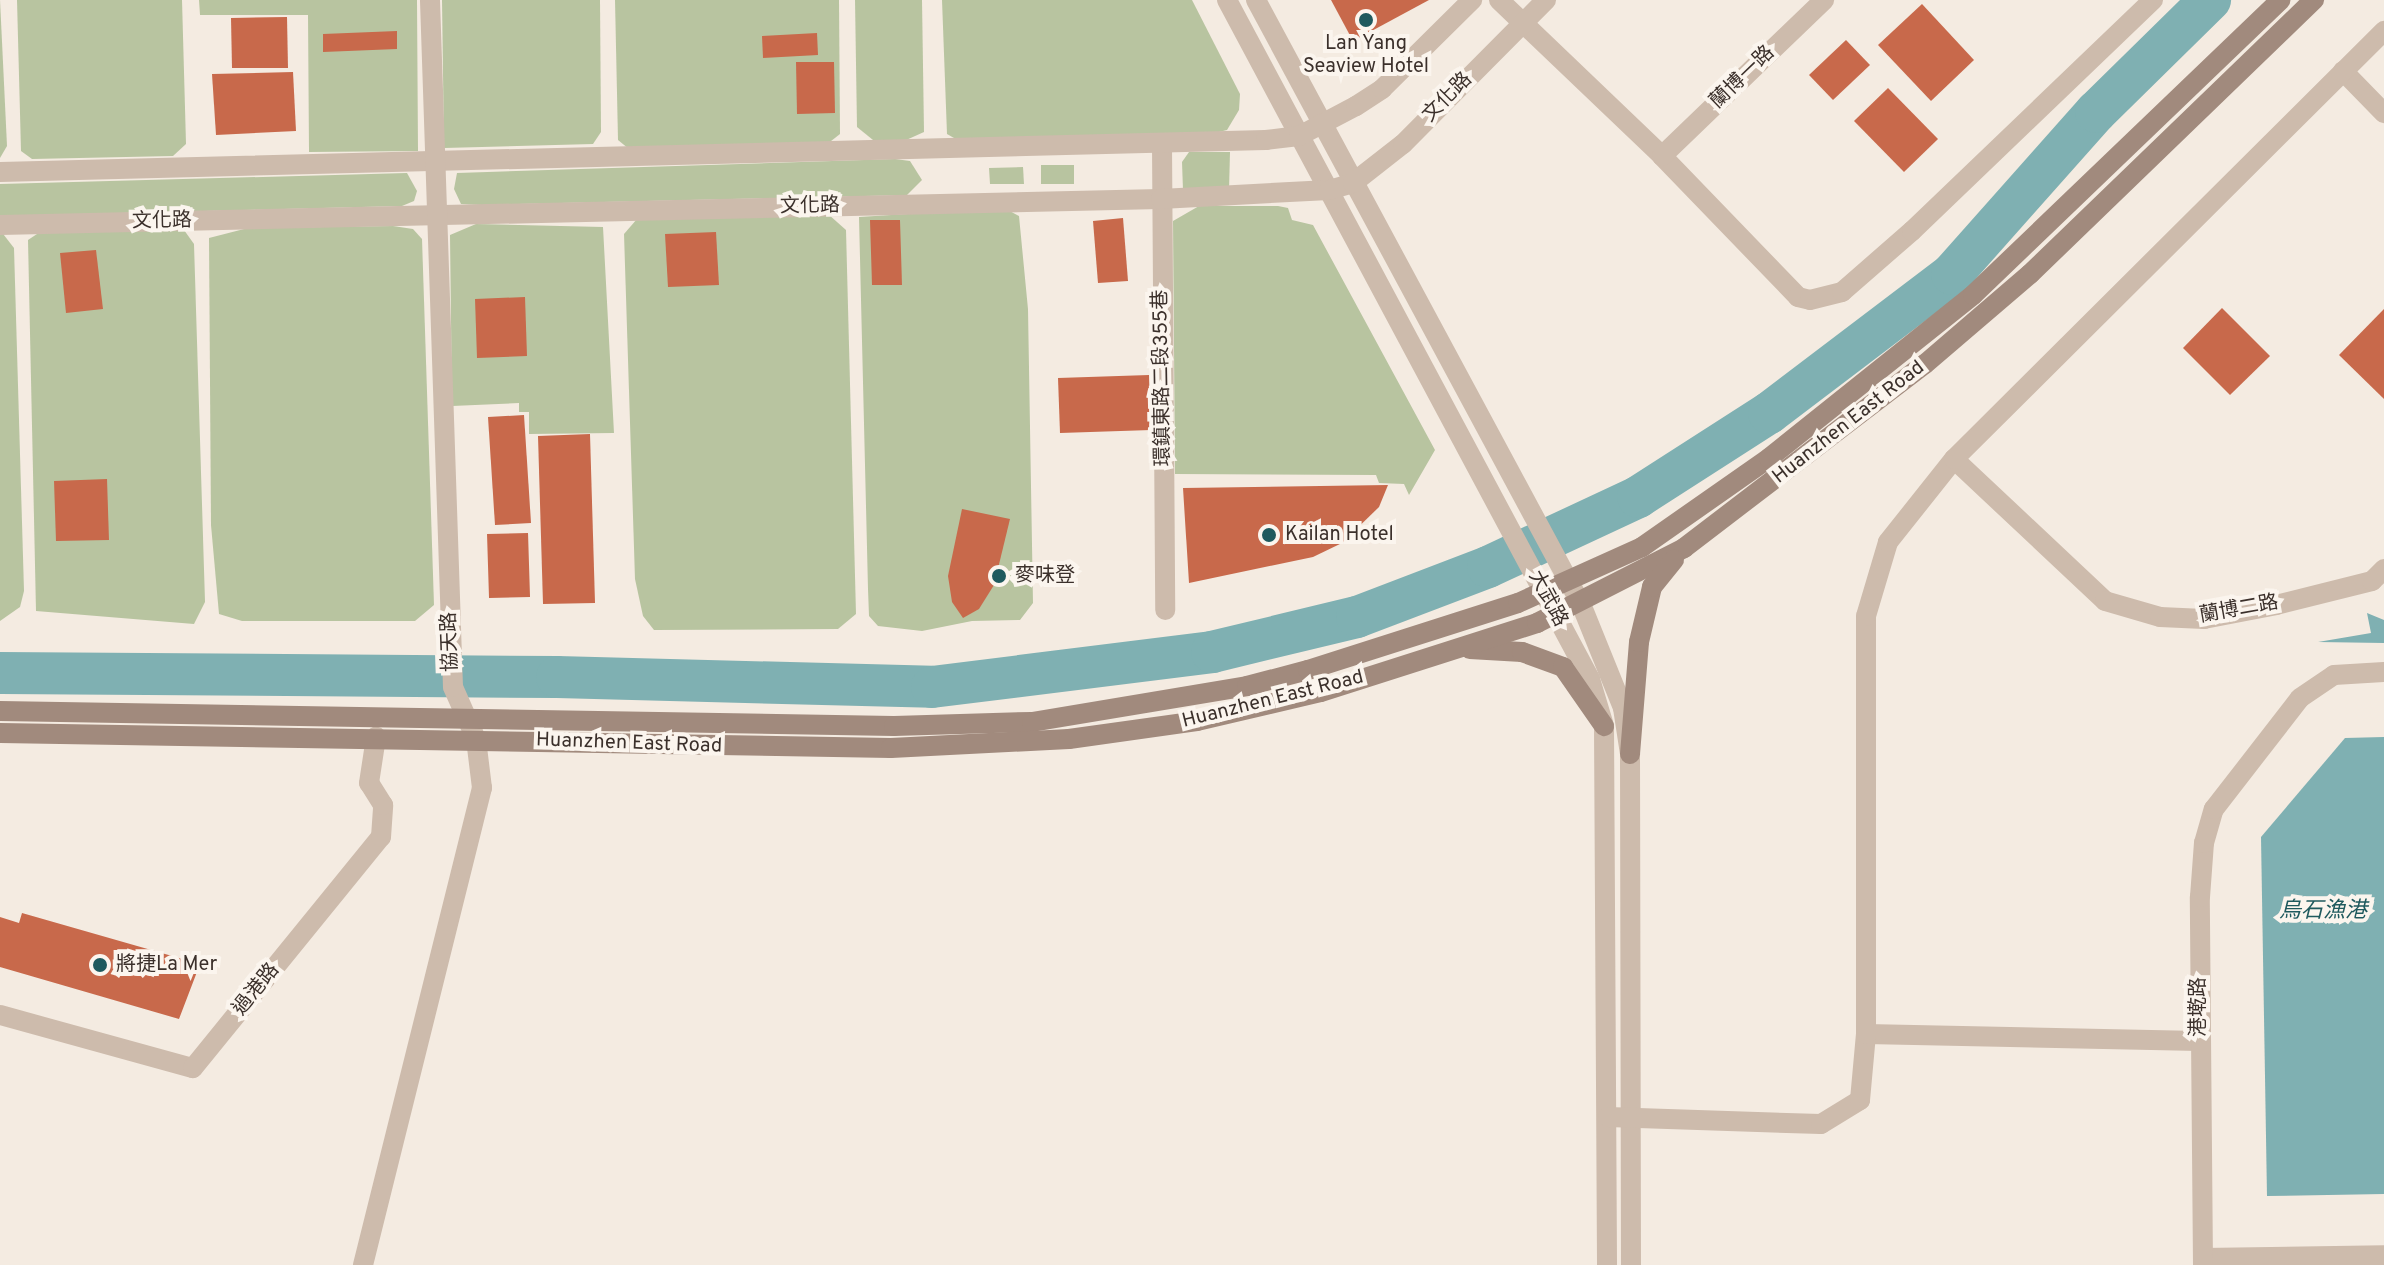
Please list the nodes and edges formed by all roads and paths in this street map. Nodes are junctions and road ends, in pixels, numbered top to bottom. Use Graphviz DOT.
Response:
graph roads {
  1 [pos="430,0"];
  2 [pos="1227,0"];
  3 [pos="1256,0"];
  4 [pos="1472,0"];
  5 [pos="1499,0"];
  6 [pos="1546,0"];
  7 [pos="1824,0"];
  8 [pos="2153,0"];
  9 [pos="2281,0"];
  10 [pos="2314,0"];
  11 [pos="1522,24"];
  12 [pos="2384,31"];
  13 [pos="2343,71"];
  14 [pos="2384,113"];
  15 [pos="1322,124"];
  16 [pos="1299,136"];
  17 [pos="1162,145"];
  18 [pos="1662,156"];
  19 [pos="434,163"];
  20 [pos="0,172"];
  21 [pos="1353,183"];
  22 [pos="1329,190"];
  23 [pos="1161,199"];
  24 [pos="435,216"];
  25 [pos="0,225"];
  26 [pos="1954,459"];
  27 [pos="1684,548"];
  28 [pos="2384,569"];
  29 [pos="1568,581"];
  30 [pos="1544,592"];
  31 [pos="1581,604"];
  32 [pos="1165,610"];
  33 [pos="1556,615"];
  34 [pos="1458,648"];
  35 [pos="2384,672"];
  36 [pos="0,711"];
  37 [pos="465,716"];
  38 [pos="1604,726"];
  39 [pos="0,733"];
  40 [pos="376,737"];
  41 [pos="476,739"];
  42 [pos="1630,754"];
  43 [pos="0,1015"];
  44 [pos="1866,1034"];
  45 [pos="2199,1041"];
  46 [pos="1608,1117"];
  47 [pos="1629,1119"];
  48 [pos="2384,1255"];
  49 [pos="2203,1262"];
  50 [pos="363,1265"];
  51 [pos="1607,1265"];
  52 [pos="1631,1265"];
  1 -- 19 [label="street, 協天路"];
  2 -- 16 [label="street, 大武路"];
  3 -- 15 [label="street, 大武路"];
  4 -- 15 [label="street"];
  5 -- 11 [label="street"];
  6 -- 11 [label="street, 文化路"];
  7 -- 18 [label="street, 蘭博一路"];
  8 -- 18 [label="street"];
  9 -- 29 [label="street, Huanzhen East Road"];
  10 -- 27 [label="street, Huanzhen East Road"];
  11 -- 18 [label="street"];
  11 -- 21 [label="street, 文化路"];
  12 -- 13 [label="street"];
  13 -- 14 [label="street"];
  13 -- 26 [label="street"];
  15 -- 16 [label="street"];
  15 -- 21 [label="street, 大武路"];
  16 -- 17 [label="street"];
  16 -- 22 [label="street, 大武路"];
  17 -- 19 [label="street"];
  17 -- 23 [label="street, 環鎮東路二段355巷"];
  19 -- 20 [label="street"];
  19 -- 24 [label="street, 協天路"];
  21 -- 22 [label="street, 文化路"];
  21 -- 29 [label="street, 大武路"];
  22 -- 23 [label="street, 文化路"];
  22 -- 30 [label="street, 大武路"];
  23 -- 24 [label="street, 文化路"];
  23 -- 32 [label="street, 環鎮東路二段355巷"];
  24 -- 25 [label="street, 文化路"];
  24 -- 37 [label="street, 協天路"];
  26 -- 28 [label="street, 蘭博二路"];
  26 -- 44 [label="street"];
  27 -- 31 [label="street, Huanzhen East Road"];
  27 -- 42 [label="street"];
  29 -- 30 [label="street, Huanzhen East Road"];
  29 -- 31 [label="street, 大武路"];
  30 -- 33 [label="street, 大武路"];
  30 -- 37 [label="street, Huanzhen East Road"];
  31 -- 33 [label="street, Huanzhen East Road"];
  31 -- 42 [label="street, 大武路"];
  33 -- 34 [label="street, Huanzhen East Road"];
  33 -- 38 [label="street, 大武路"];
  34 -- 38 [label="street"];
  34 -- 41 [label="street, Huanzhen East Road"];
  35 -- 45 [label="street, 港墘路"];
  36 -- 37 [label="street, Huanzhen East Road"];
  37 -- 41 [label="street, 協天路"];
  38 -- 46 [label="street, 大武路"];
  39 -- 40 [label="street, Huanzhen East Road"];
  40 -- 41 [label="street, Huanzhen East Road"];
  40 -- 43 [label="street, 過港路"];
  41 -- 50 [label="street, 協天路"];
  42 -- 47 [label="street, 大武路"];
  44 -- 45 [label="street"];
  44 -- 47 [label="street"];
  45 -- 49 [label="street, 港墘路"];
  46 -- 47 [label="street"];
  46 -- 51 [label="street, 大武路"];
  47 -- 52 [label="street, 大武路"];
  48 -- 49 [label="street, 港墘路"];
}
